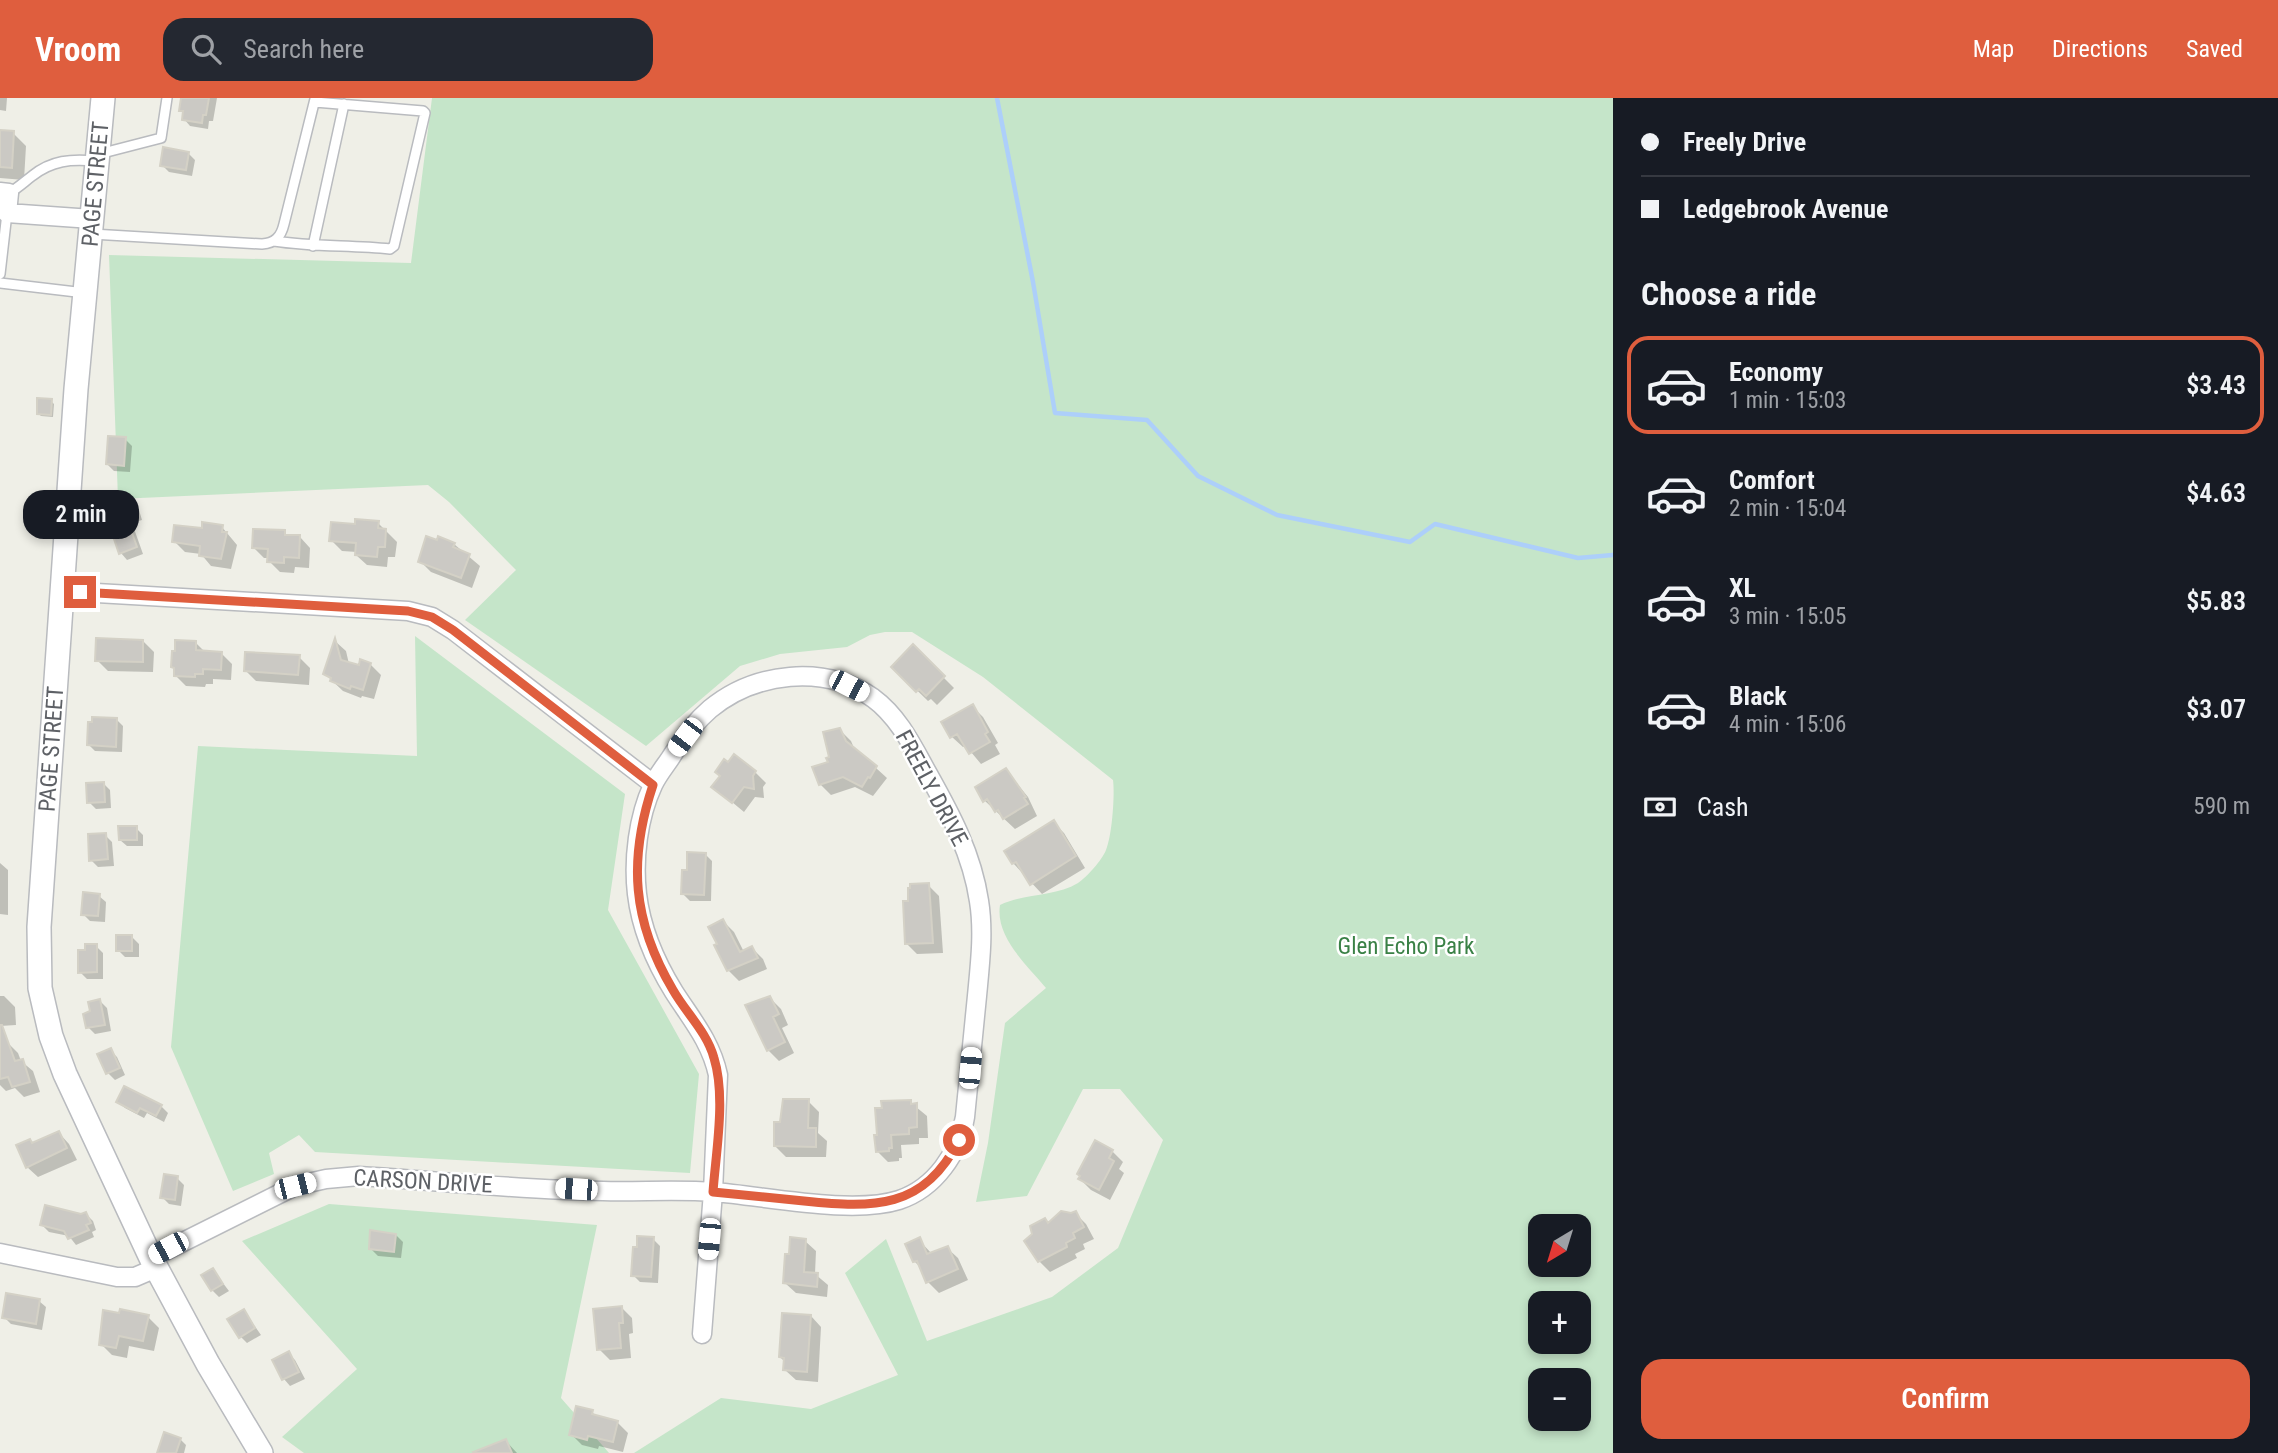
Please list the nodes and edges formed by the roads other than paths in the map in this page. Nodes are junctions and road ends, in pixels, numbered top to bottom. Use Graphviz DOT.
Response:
graph roads {
  1 [pos="103,98"];
  2 [pos="167,98"];
  3 [pos="315,100"];
  4 [pos="344,104"];
  5 [pos="98,158"];
  6 [pos="5,192"];
  7 [pos="7,212"];
  8 [pos="91,226"];
  9 [pos="274,242"];
  10 [pos="313,246"];
  11 [pos="0,274"];
  12 [pos="0,283"];
  13 [pos="85,293"];
  14 [pos="62,591"];
  15 [pos="653,785"];
  16 [pos="713,1192"];
  17 [pos="0,1253"];
  18 [pos="153,1263"];
  19 [pos="702,1334"];
  20 [pos="261,1453"];
  1 -- 5 [label="street, PAGE STREET"];
  2 -- 5 [label="lane"];
  3 -- 4 [label="lane"];
  3 -- 9 [label="lane"];
  4 -- 10 [label="lane"];
  4 -- 10 [label="lane"];
  5 -- 6 [label="lane"];
  5 -- 8 [label="street, PAGE STREET"];
  6 -- 7 [label="street"];
  7 -- 8 [label="street"];
  7 -- 11 [label="lane"];
  8 -- 9 [label="lane"];
  8 -- 13 [label="street, PAGE STREET"];
  9 -- 10 [label="lane"];
  12 -- 13 [label="lane"];
  13 -- 14 [label="street, PAGE STREET"];
  14 -- 15 [label="street"];
  14 -- 18 [label="street, PAGE STREET"];
  15 -- 16 [label="street, FREELY DRIVE"];
  15 -- 16 [label="street, FREELY DRIVE"];
  16 -- 18 [label="street, CARSON DRIVE"];
  16 -- 19 [label="street"];
  17 -- 18 [label="street, CARSON DRIVE"];
  18 -- 20 [label="street, PAGE STREET"];
}
